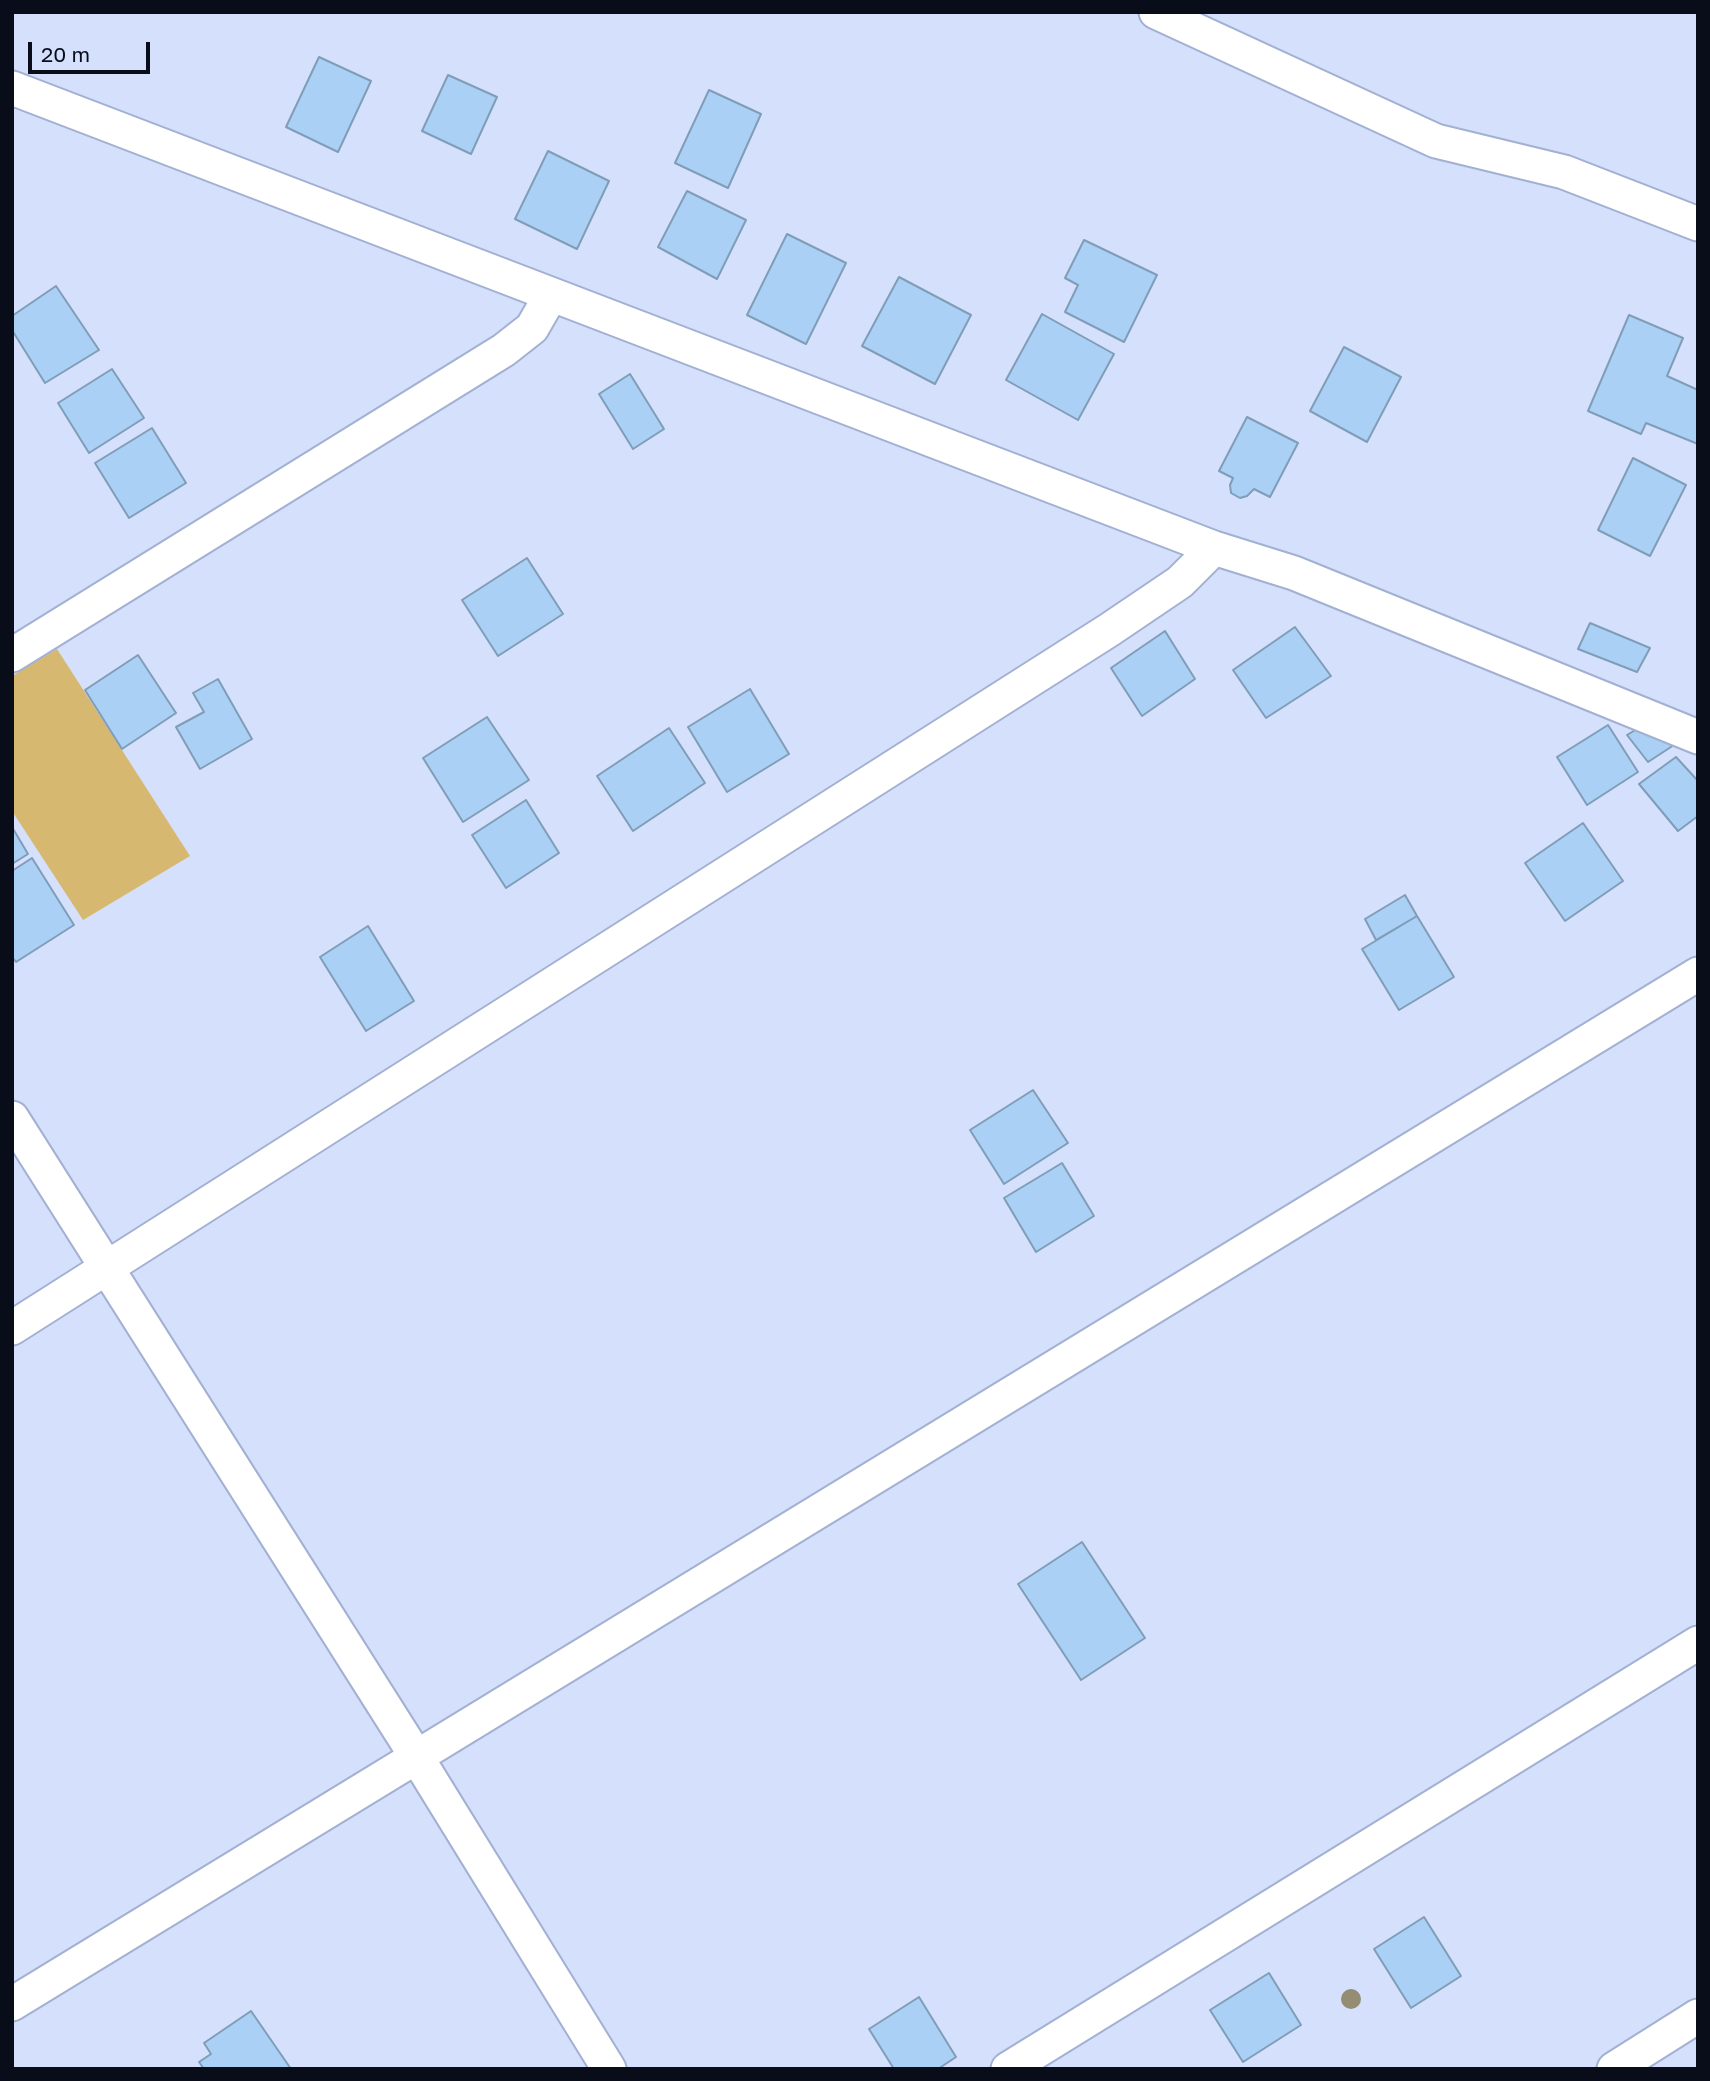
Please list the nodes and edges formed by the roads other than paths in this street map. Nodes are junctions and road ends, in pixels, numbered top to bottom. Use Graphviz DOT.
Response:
graph roads {
  1 [pos="1156,12"];
  2 [pos="12,88"];
  3 [pos="1698,224"];
  4 [pos="551,295"];
  5 [pos="1214,548"];
  6 [pos="12,654"];
  7 [pos="1698,737"];
  8 [pos="1698,974"];
  9 [pos="12,1118"];
  10 [pos="108,1269"];
  11 [pos="12,1328"];
  12 [pos="1698,1643"];
  13 [pos="416,1756"];
  14 [pos="12,2004"];
  15 [pos="1698,2016"];
  16 [pos="609,2069"];
  17 [pos="1009,2069"];
  18 [pos="1614,2069"];
  1 -- 3 [label="street"];
  2 -- 4 [label="street"];
  4 -- 5 [label="street"];
  4 -- 6 [label="street"];
  5 -- 7 [label="street"];
  5 -- 10 [label="street"];
  8 -- 13 [label="street"];
  9 -- 10 [label="street"];
  10 -- 11 [label="street"];
  10 -- 13 [label="street"];
  12 -- 17 [label="street"];
  13 -- 14 [label="street"];
  13 -- 16 [label="street"];
  15 -- 18 [label="street"];
}
